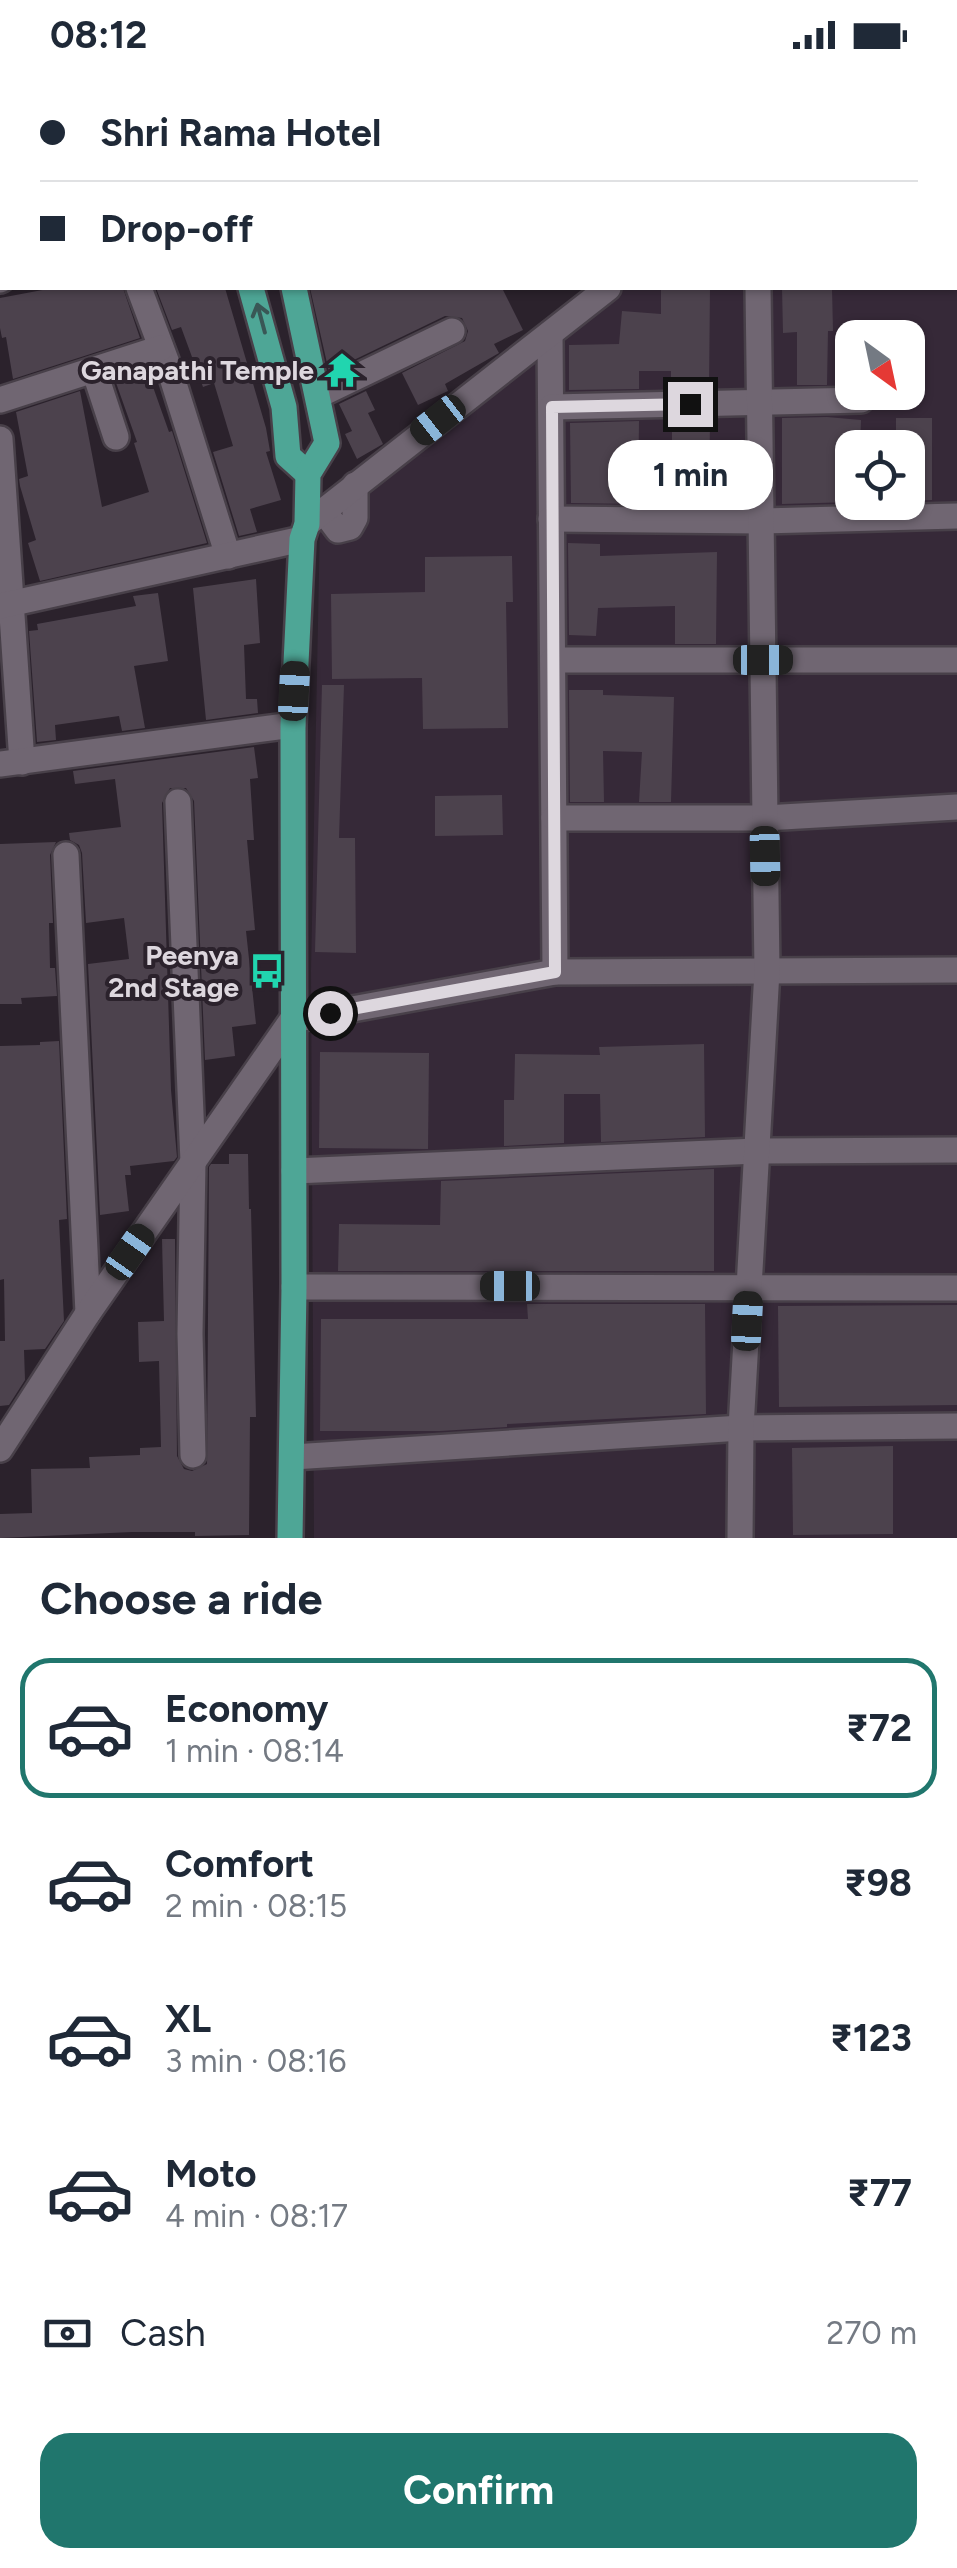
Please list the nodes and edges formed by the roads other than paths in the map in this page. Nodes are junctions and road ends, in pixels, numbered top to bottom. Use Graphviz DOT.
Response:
graph roads {
  1 [pos="140,290"];
  2 [pos="253,290"];
  3 [pos="294,290"];
  4 [pos="605,290"];
  5 [pos="758,290"];
  6 [pos="452,331"];
  7 [pos="550,334"];
  8 [pos="161,348"];
  9 [pos="94,370"];
  10 [pos="320,395"];
  11 [pos="0,400"];
  12 [pos="835,401"];
  13 [pos="759,403"];
  14 [pos="552,407"];
  15 [pos="116,436"];
  16 [pos="0,439"];
  17 [pos="308,474"];
  18 [pos="957,516"];
  19 [pos="551,519"];
  20 [pos="760,521"];
  21 [pos="314,531"];
  22 [pos="228,556"];
  23 [pos="6,606"];
  24 [pos="552,660"];
  25 [pos="763,660"];
  26 [pos="957,660"];
  27 [pos="293,725"];
  28 [pos="11,763"];
  29 [pos="178,802"];
  30 [pos="957,807"];
  31 [pos="554,818"];
  32 [pos="765,818"];
  33 [pos="66,855"];
  34 [pos="957,970"];
  35 [pos="767,971"];
  36 [pos="555,972"];
  37 [pos="292,1020"];
  38 [pos="757,1150"];
  39 [pos="957,1150"];
  40 [pos="194,1162"];
  41 [pos="294,1170"];
  42 [pos="749,1286"];
  43 [pos="294,1287"];
  44 [pos="957,1288"];
  45 [pos="88,1313"];
  46 [pos="957,1426"];
  47 [pos="741,1428"];
  48 [pos="0,1449"];
  49 [pos="193,1455"];
  50 [pos="293,1457"];
  51 [pos="290,1538"];
  52 [pos="740,1538"];
  1 -- 8 [label="street"];
  17 -- 2 [label="main road, one-way"];
  3 -- 10 [label="main road"];
  4 -- 7 [label="street"];
  5 -- 13 [label="street"];
  6 -- 10 [label="street"];
  7 -- 14 [label="street"];
  7 -- 21 [label="street"];
  8 -- 9 [label="street"];
  8 -- 22 [label="street"];
  9 -- 11 [label="street"];
  9 -- 15 [label="street"];
  10 -- 17 [label="main road"];
  12 -- 13 [label="street"];
  13 -- 14 [label="street"];
  13 -- 20 [label="street"];
  14 -- 19 [label="street"];
  16 -- 23 [label="street"];
  17 -- 21 [label="main road"];
  18 -- 20 [label="street"];
  19 -- 20 [label="street"];
  19 -- 24 [label="street"];
  20 -- 25 [label="street"];
  21 -- 22 [label="street"];
  21 -- 27 [label="main road"];
  22 -- 23 [label="street"];
  23 -- 28 [label="street"];
  24 -- 25 [label="street"];
  24 -- 31 [label="street"];
  25 -- 26 [label="street"];
  25 -- 32 [label="street"];
  27 -- 28 [label="street"];
  27 -- 37 [label="main road"];
  29 -- 40 [label="street"];
  30 -- 32 [label="street"];
  31 -- 32 [label="street"];
  31 -- 36 [label="street"];
  32 -- 35 [label="street"];
  33 -- 45 [label="street"];
  34 -- 35 [label="street"];
  35 -- 36 [label="street"];
  35 -- 38 [label="street"];
  36 -- 37 [label="street"];
  37 -- 40 [label="street"];
  37 -- 41 [label="main road"];
  38 -- 39 [label="street"];
  38 -- 41 [label="street"];
  38 -- 42 [label="street"];
  40 -- 45 [label="street"];
  40 -- 49 [label="street"];
  41 -- 43 [label="main road"];
  42 -- 43 [label="street"];
  42 -- 44 [label="street"];
  42 -- 47 [label="street"];
  43 -- 50 [label="main road"];
  45 -- 48 [label="street"];
  46 -- 47 [label="street"];
  47 -- 50 [label="street"];
  47 -- 52 [label="street"];
  50 -- 51 [label="main road"];
}
